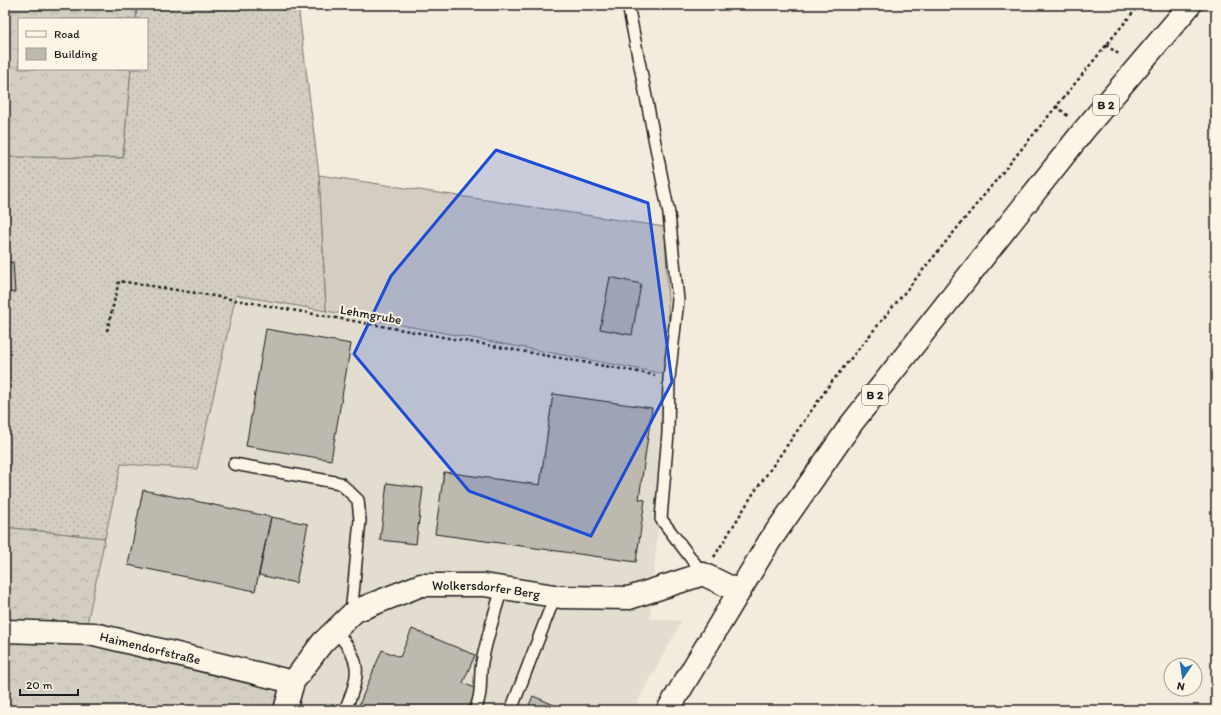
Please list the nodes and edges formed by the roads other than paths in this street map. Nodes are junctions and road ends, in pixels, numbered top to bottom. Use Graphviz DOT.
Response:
graph roads {
  1 [pos="628,5"];
  2 [pos="1190,5"];
  3 [pos="234,464"];
  4 [pos="703,574"];
  5 [pos="502,588"];
  6 [pos="738,591"];
  7 [pos="555,596"];
  8 [pos="343,623"];
  9 [pos="5,631"];
  10 [pos="293,682"];
  11 [pos="285,710"];
  12 [pos="345,710"];
  13 [pos="476,710"];
  14 [pos="511,710"];
  15 [pos="668,710"];
  1 -- 4 [label="lane"];
  2 -- 6 [label="main road, B 2"];
  3 -- 8 [label="lane"];
  4 -- 6 [label="main road"];
  4 -- 7 [label="main road, Wolkersdorfer Berg"];
  5 -- 7 [label="main road, Wolkersdorfer Berg"];
  5 -- 8 [label="main road, Wolkersdorfer Berg"];
  5 -- 13 [label="lane"];
  6 -- 15 [label="main road, B 2"];
  7 -- 14 [label="lane"];
  8 -- 10 [label="main road, Wolkersdorfer Berg"];
  8 -- 12 [label="lane"];
  9 -- 10 [label="main road, Haimendorfstraße"];
  10 -- 11 [label="main road, Wolkersdorfer Berg"];
}
